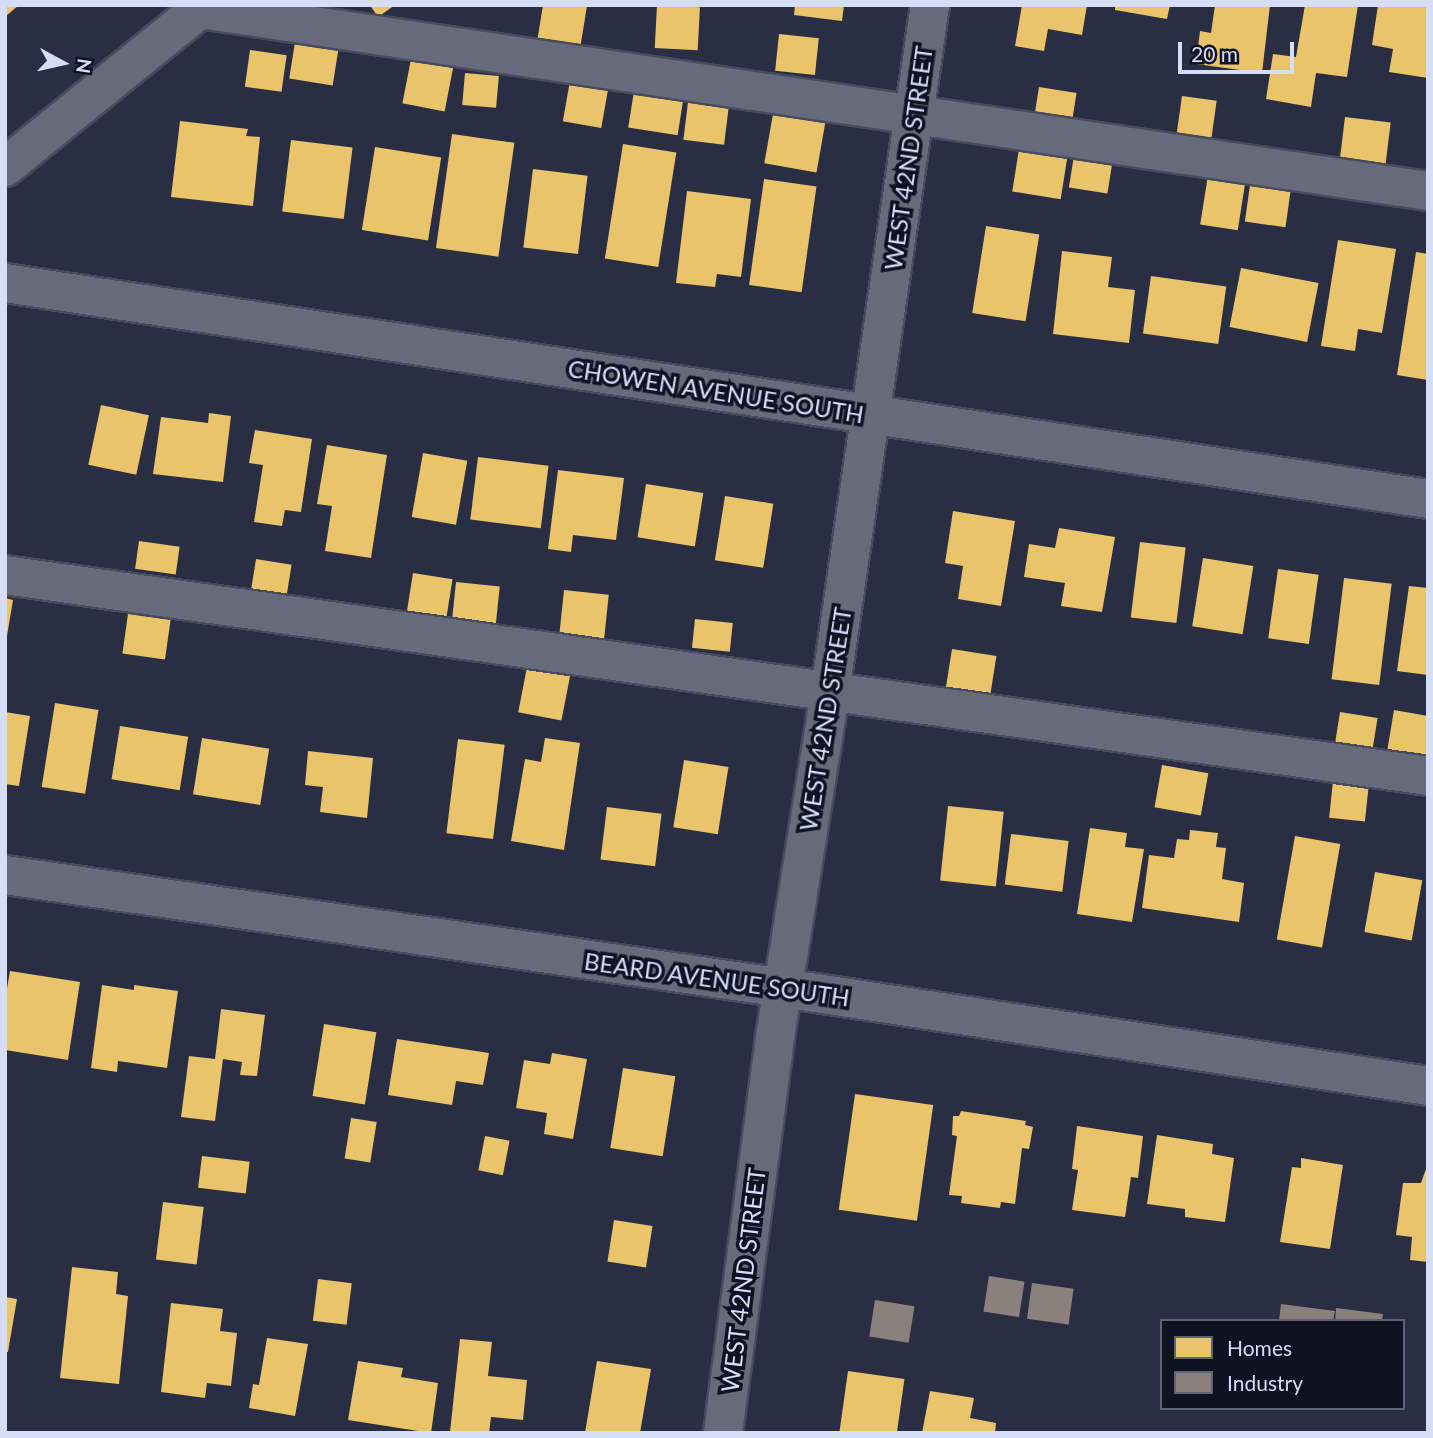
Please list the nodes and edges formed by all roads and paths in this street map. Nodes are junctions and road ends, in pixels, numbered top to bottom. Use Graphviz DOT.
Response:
graph roads {
  1 [pos="930,5"];
  2 [pos="203,7"];
  3 [pos="913,117"];
  4 [pos="5,167"];
  5 [pos="1428,191"];
  6 [pos="5,283"];
  7 [pos="870,415"];
  8 [pos="1428,499"];
  9 [pos="5,575"];
  10 [pos="830,692"];
  11 [pos="1428,776"];
  12 [pos="5,875"];
  13 [pos="783,988"];
  14 [pos="1428,1086"];
  15 [pos="723,1433"];
  1 -- 3 [label="street, WEST 42ND STREET"];
  2 -- 3 [label="street"];
  2 -- 4 [label="street"];
  3 -- 5 [label="street"];
  3 -- 7 [label="street, WEST 42ND STREET"];
  6 -- 7 [label="street, CHOWEN AVENUE SOUTH"];
  7 -- 8 [label="street, CHOWEN AVENUE SOUTH"];
  7 -- 10 [label="street, WEST 42ND STREET"];
  9 -- 10 [label="street"];
  10 -- 11 [label="street"];
  10 -- 13 [label="street, WEST 42ND STREET"];
  12 -- 13 [label="street, BEARD AVENUE SOUTH"];
  13 -- 14 [label="street, BEARD AVENUE SOUTH"];
  13 -- 15 [label="street, WEST 42ND STREET"];
}
